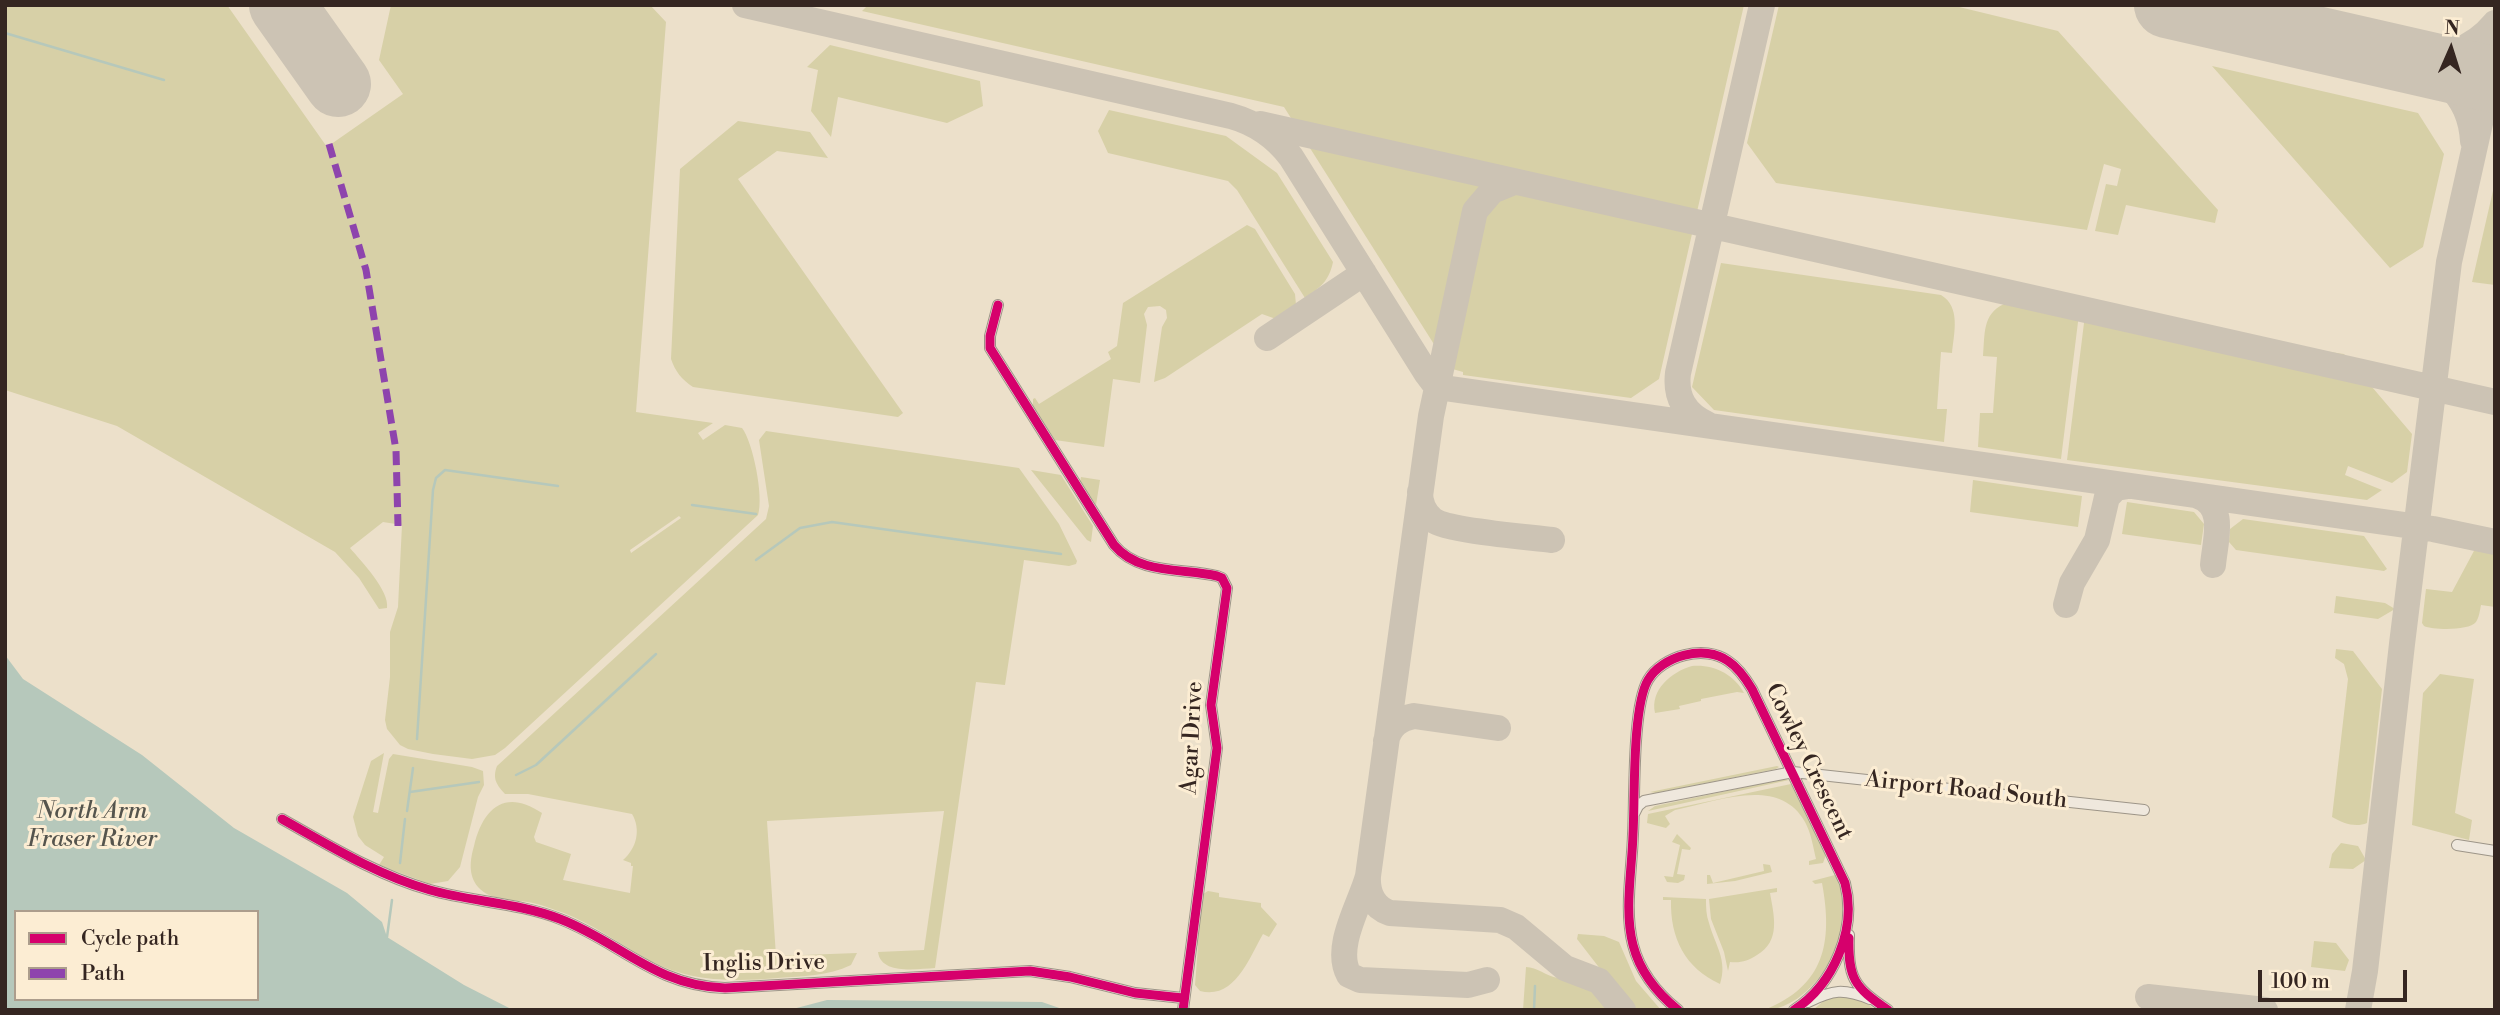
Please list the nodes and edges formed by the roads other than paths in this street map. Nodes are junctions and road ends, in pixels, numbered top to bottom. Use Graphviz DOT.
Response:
graph roads {
  1 [pos="998,305"];
  2 [pos="1793,772"];
  3 [pos="2144,810"];
  4 [pos="1634,817"];
  5 [pos="282,820"];
  6 [pos="2457,845"];
  7 [pos="2495,851"];
  8 [pos="1850,913"];
  9 [pos="1875,1002"];
  10 [pos="1183,1004"];
  11 [pos="1796,1008"];
  12 [pos="1678,1010"];
  13 [pos="1888,1010"];
  1 -- 10 [label="street, Agar Drive"];
  2 -- 3 [label="street, Airport Road South"];
  2 -- 4 [label="street, Airport Road South"];
  2 -- 4 [label="street, Cowley Crescent"];
  2 -- 8 [label="street, Cowley Crescent"];
  4 -- 12 [label="street, Cowley Crescent"];
  5 -- 10 [label="street, Inglis Drive"];
  6 -- 7 [label="street"];
  8 -- 9 [label="street"];
  8 -- 11 [label="street, Cowley Crescent"];
  9 -- 11 [label="street"];
  9 -- 13 [label="street"];
}
